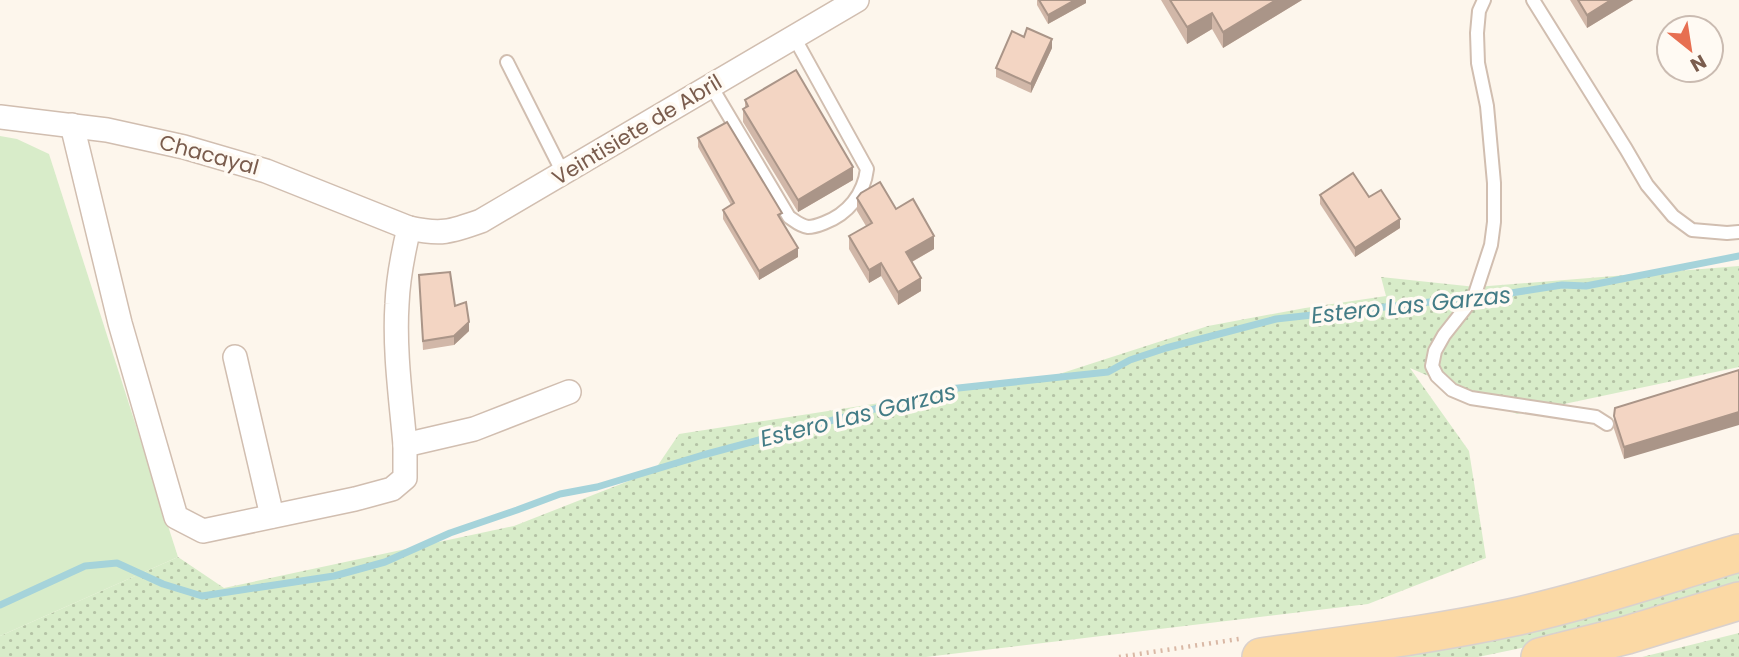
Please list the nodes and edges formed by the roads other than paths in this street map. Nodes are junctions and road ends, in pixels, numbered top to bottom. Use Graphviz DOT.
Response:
graph roads {
  1 [pos="857,0"];
  2 [pos="1484,0"];
  3 [pos="1533,0"];
  4 [pos="794,37"];
  5 [pos="507,62"];
  6 [pos="711,86"];
  7 [pos="0,117"];
  8 [pos="72,125"];
  9 [pos="563,173"];
  10 [pos="409,228"];
  11 [pos="1739,232"];
  12 [pos="235,357"];
  13 [pos="569,392"];
  14 [pos="1607,424"];
  15 [pos="405,445"];
  16 [pos="272,516"];
  17 [pos="1739,553"];
  18 [pos="1739,601"];
  19 [pos="1261,657"];
  20 [pos="1540,657"];
  1 -- 4 [label="street, Veintisiete de Abril"];
  2 -- 14 [label="lane"];
  3 -- 11 [label="lane"];
  4 -- 6 [label="street, Veintisiete de Abril"];
  4 -- 6 [label="lane"];
  5 -- 9 [label="lane"];
  6 -- 9 [label="street, Veintisiete de Abril"];
  7 -- 8 [label="street, Chacayal"];
  8 -- 10 [label="street, Chacayal"];
  8 -- 16 [label="street"];
  9 -- 10 [label="street, Veintisiete de Abril"];
  10 -- 15 [label="street"];
  12 -- 16 [label="street"];
  13 -- 15 [label="street"];
  15 -- 16 [label="street"];
  17 -- 19 [label="main road"];
  18 -- 20 [label="main road"];
}
